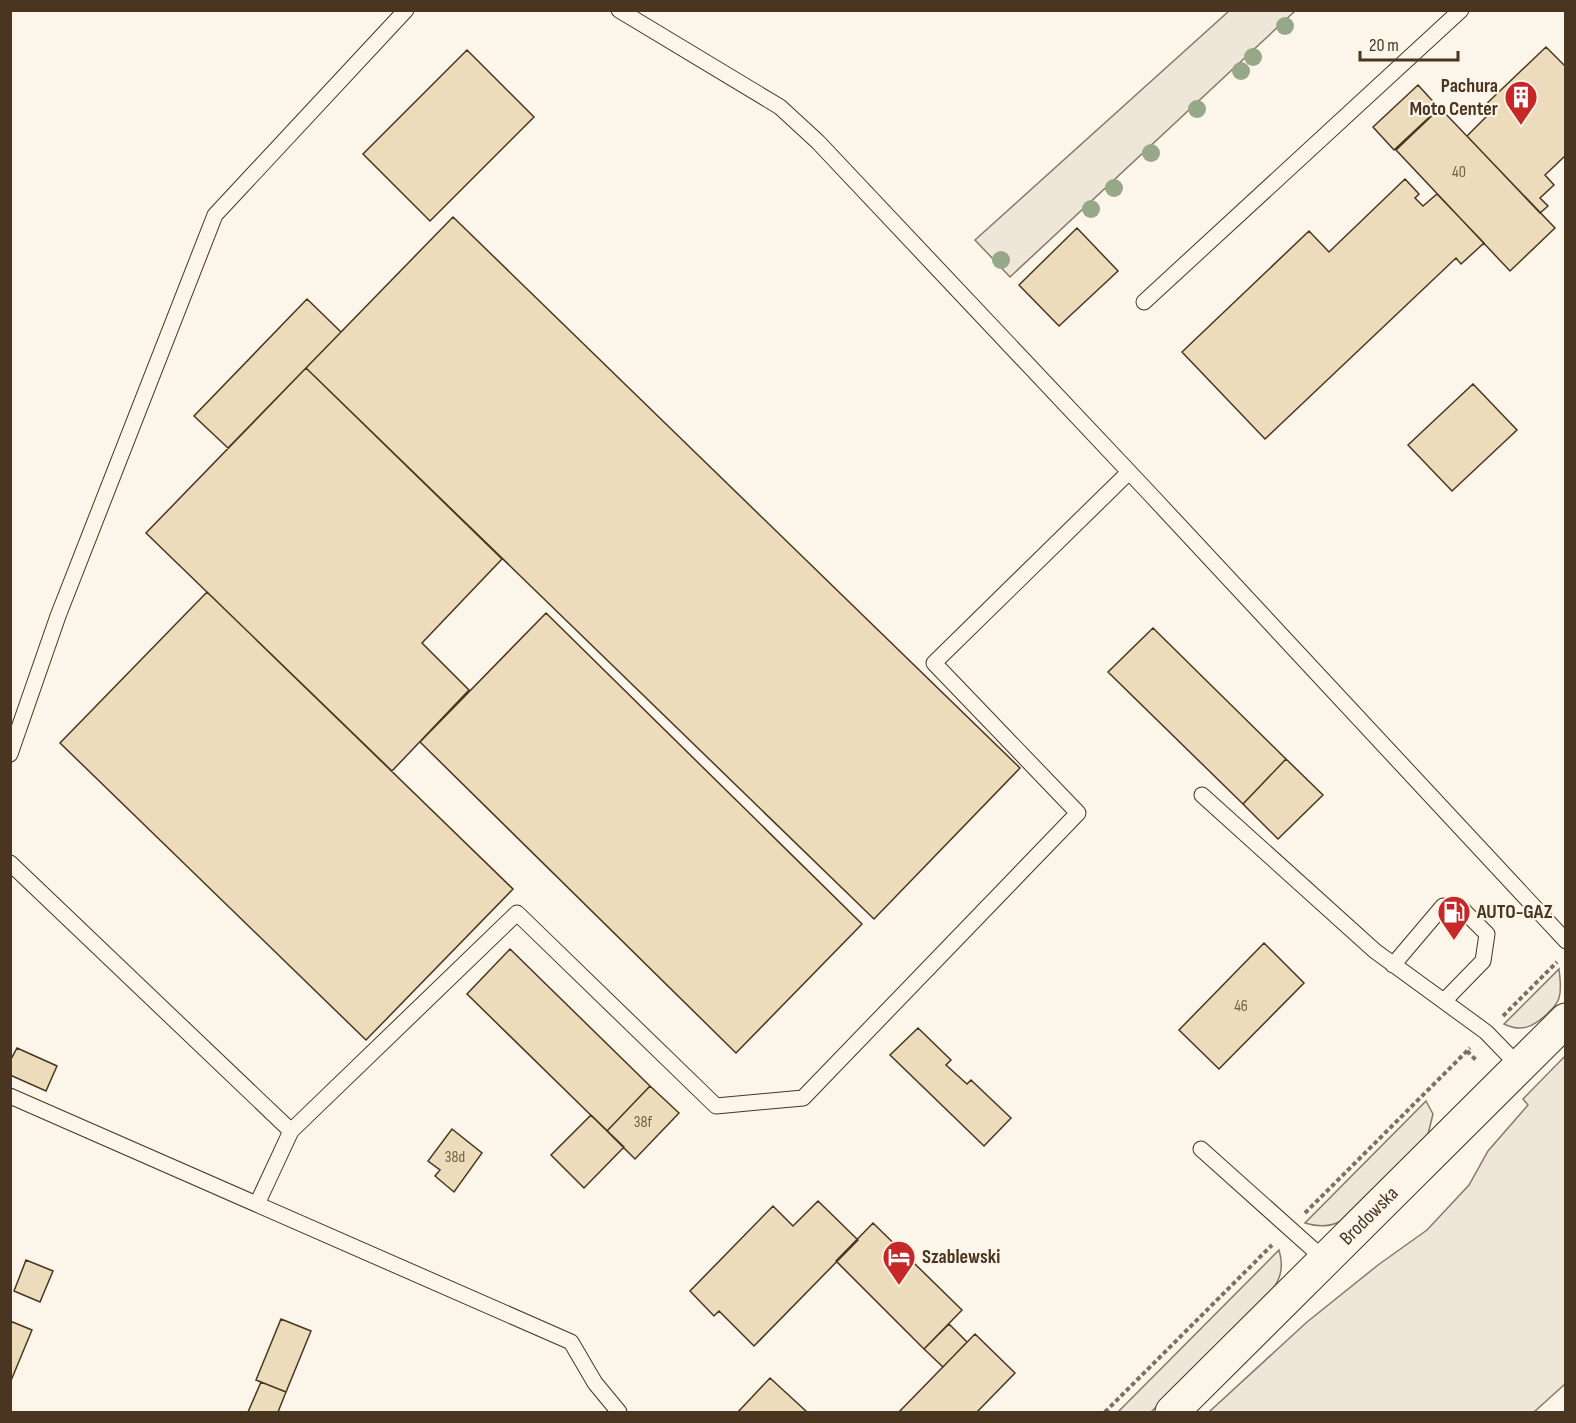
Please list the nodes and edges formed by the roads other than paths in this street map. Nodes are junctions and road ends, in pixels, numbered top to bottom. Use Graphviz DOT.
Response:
graph roads {
  1 [pos="406,10"];
  2 [pos="619,10"];
  3 [pos="1461,10"];
  4 [pos="1143,302"];
  5 [pos="1129,472"];
  6 [pos="10,754"];
  7 [pos="1202,795"];
  8 [pos="10,863"];
  9 [pos="1566,941"];
  10 [pos="1393,965"];
  11 [pos="1444,1001"];
  12 [pos="1566,1020"];
  13 [pos="1520,1066"];
  14 [pos="10,1096"];
  15 [pos="291,1131"];
  16 [pos="1201,1149"];
  17 [pos="257,1204"];
  18 [pos="1324,1260"];
  19 [pos="619,1413"];
  20 [pos="1172,1413"];
  1 -- 6 [label="lane"];
  2 -- 5 [label="lane"];
  3 -- 4 [label="lane"];
  5 -- 9 [label="lane"];
  5 -- 15 [label="lane"];
  7 -- 10 [label="lane"];
  8 -- 15 [label="lane"];
  10 -- 11 [label="lane"];
  10 -- 11 [label="lane"];
  11 -- 13 [label="lane"];
  12 -- 13 [label="street, Brodowska"];
  13 -- 18 [label="street, Brodowska"];
  14 -- 17 [label="lane"];
  15 -- 17 [label="lane"];
  16 -- 18 [label="lane"];
  17 -- 19 [label="lane"];
  18 -- 20 [label="street, Brodowska"];
}
